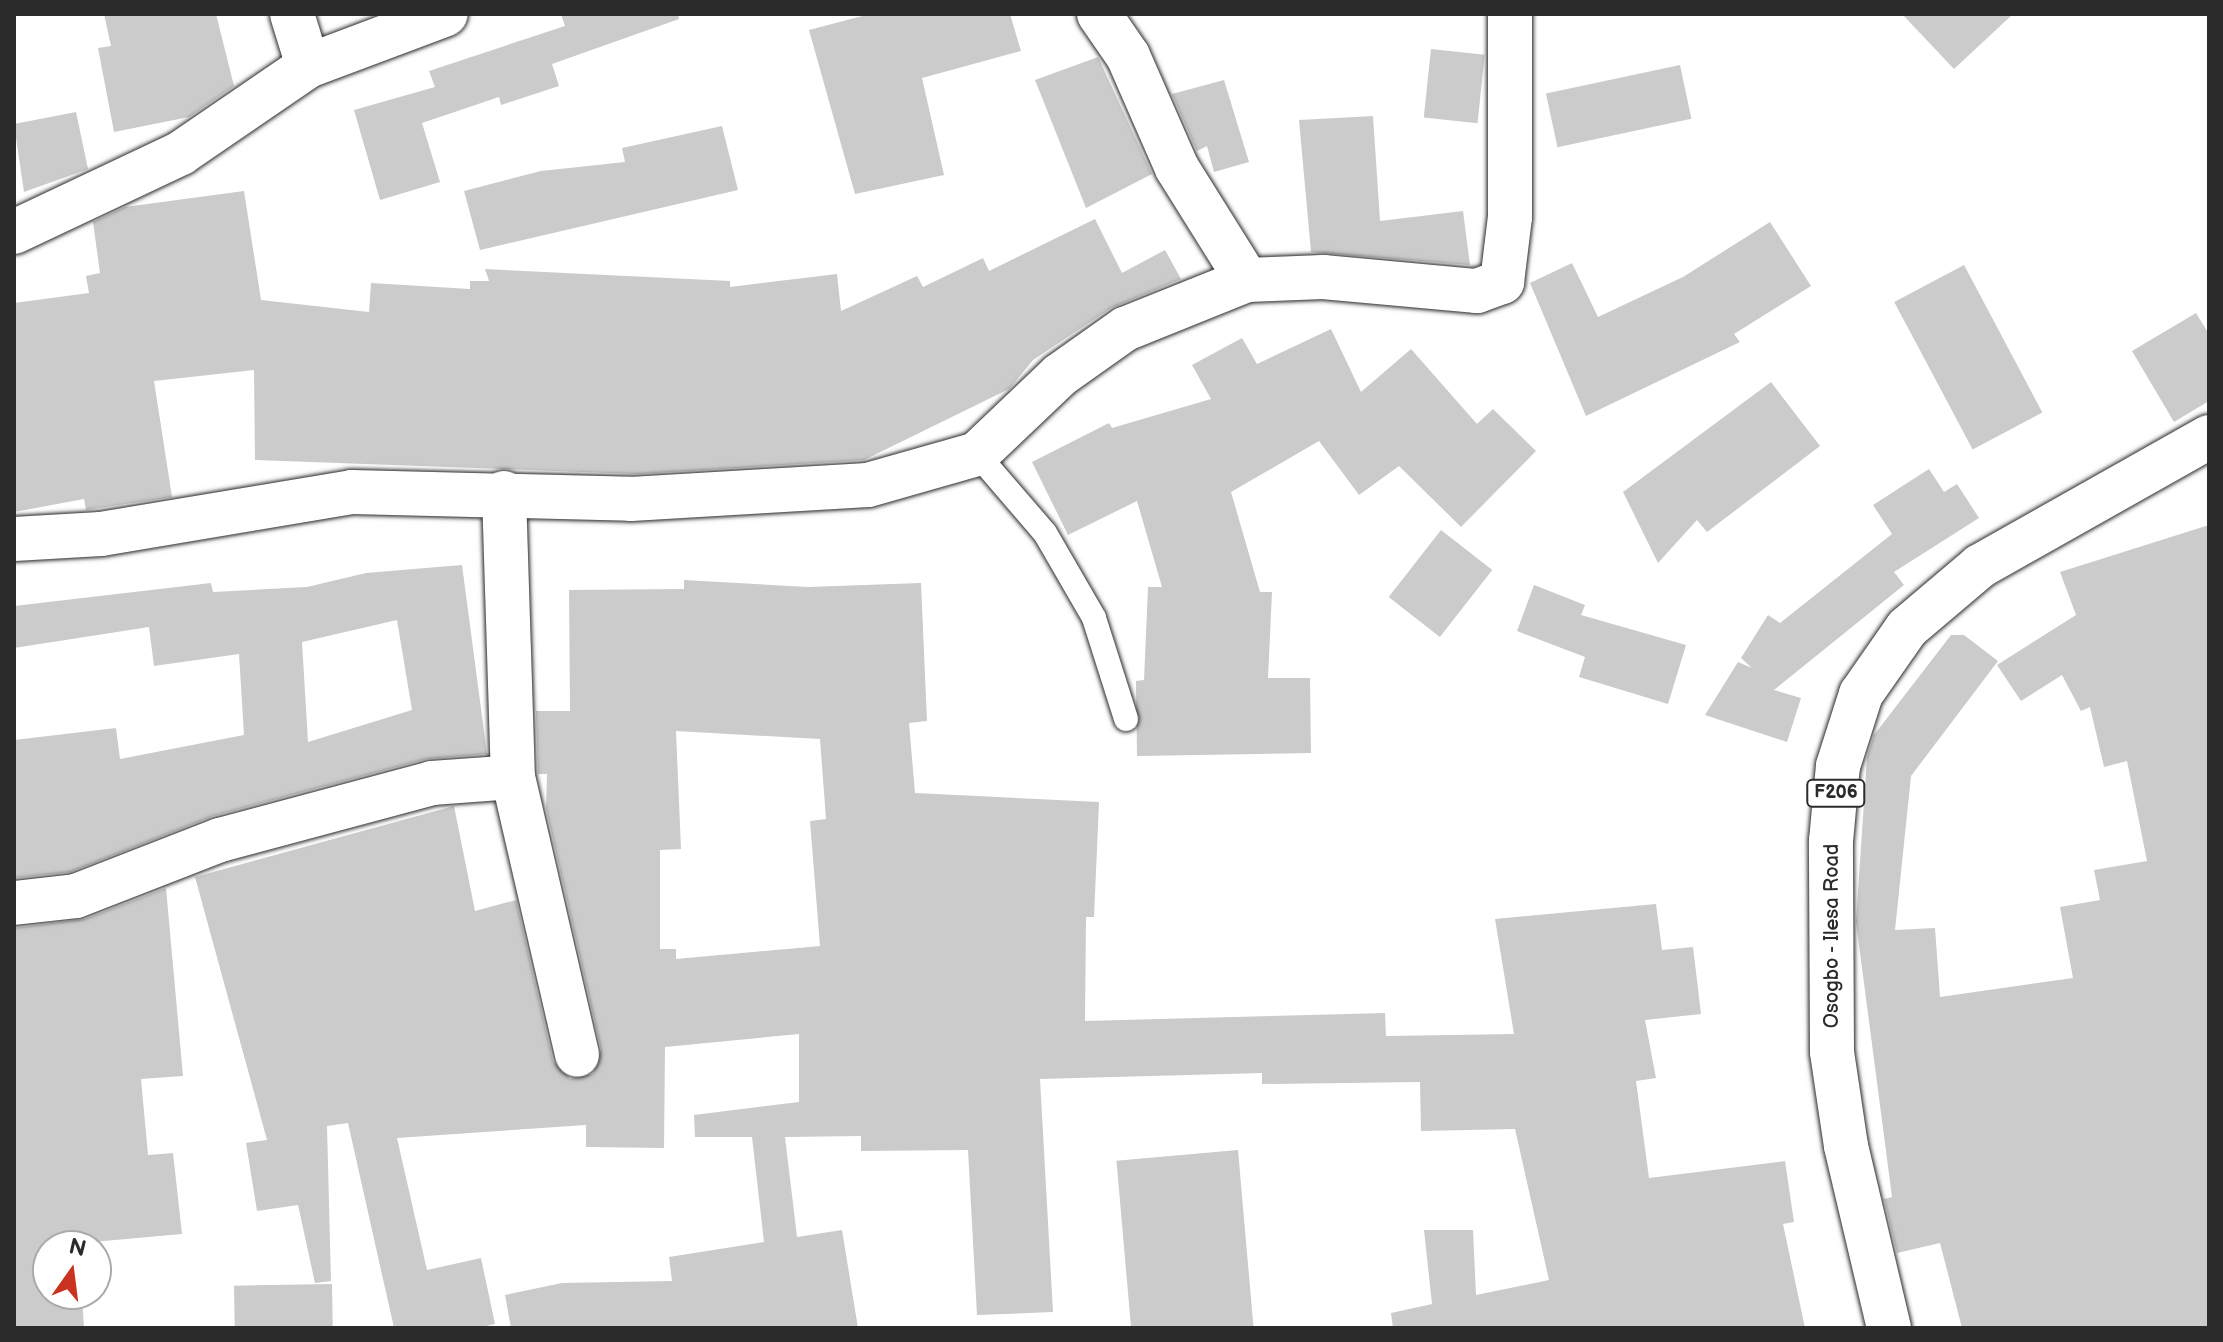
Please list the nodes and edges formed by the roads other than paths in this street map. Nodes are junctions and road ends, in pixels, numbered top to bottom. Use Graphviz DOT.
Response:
graph roads {
  1 [pos="292,14"];
  2 [pos="446,14"];
  3 [pos="1099,14"];
  4 [pos="1510,14"];
  5 [pos="308,66"];
  6 [pos="14,232"];
  7 [pos="1247,280"];
  8 [pos="2209,437"];
  9 [pos="977,454"];
  10 [pos="504,493"];
  11 [pos="14,539"];
  12 [pos="1126,719"];
  13 [pos="513,777"];
  14 [pos="14,903"];
  15 [pos="577,1055"];
  16 [pos="1889,1328"];
  1 -- 5 [label="street"];
  2 -- 5 [label="street"];
  3 -- 7 [label="street"];
  4 -- 7 [label="street"];
  5 -- 6 [label="street"];
  7 -- 9 [label="street"];
  8 -- 16 [label="street, Osogbo - Ilesa Road / F206"];
  9 -- 10 [label="street"];
  9 -- 12 [label="lane"];
  10 -- 11 [label="street"];
  10 -- 13 [label="street"];
  13 -- 14 [label="street"];
  13 -- 15 [label="street"];
}
